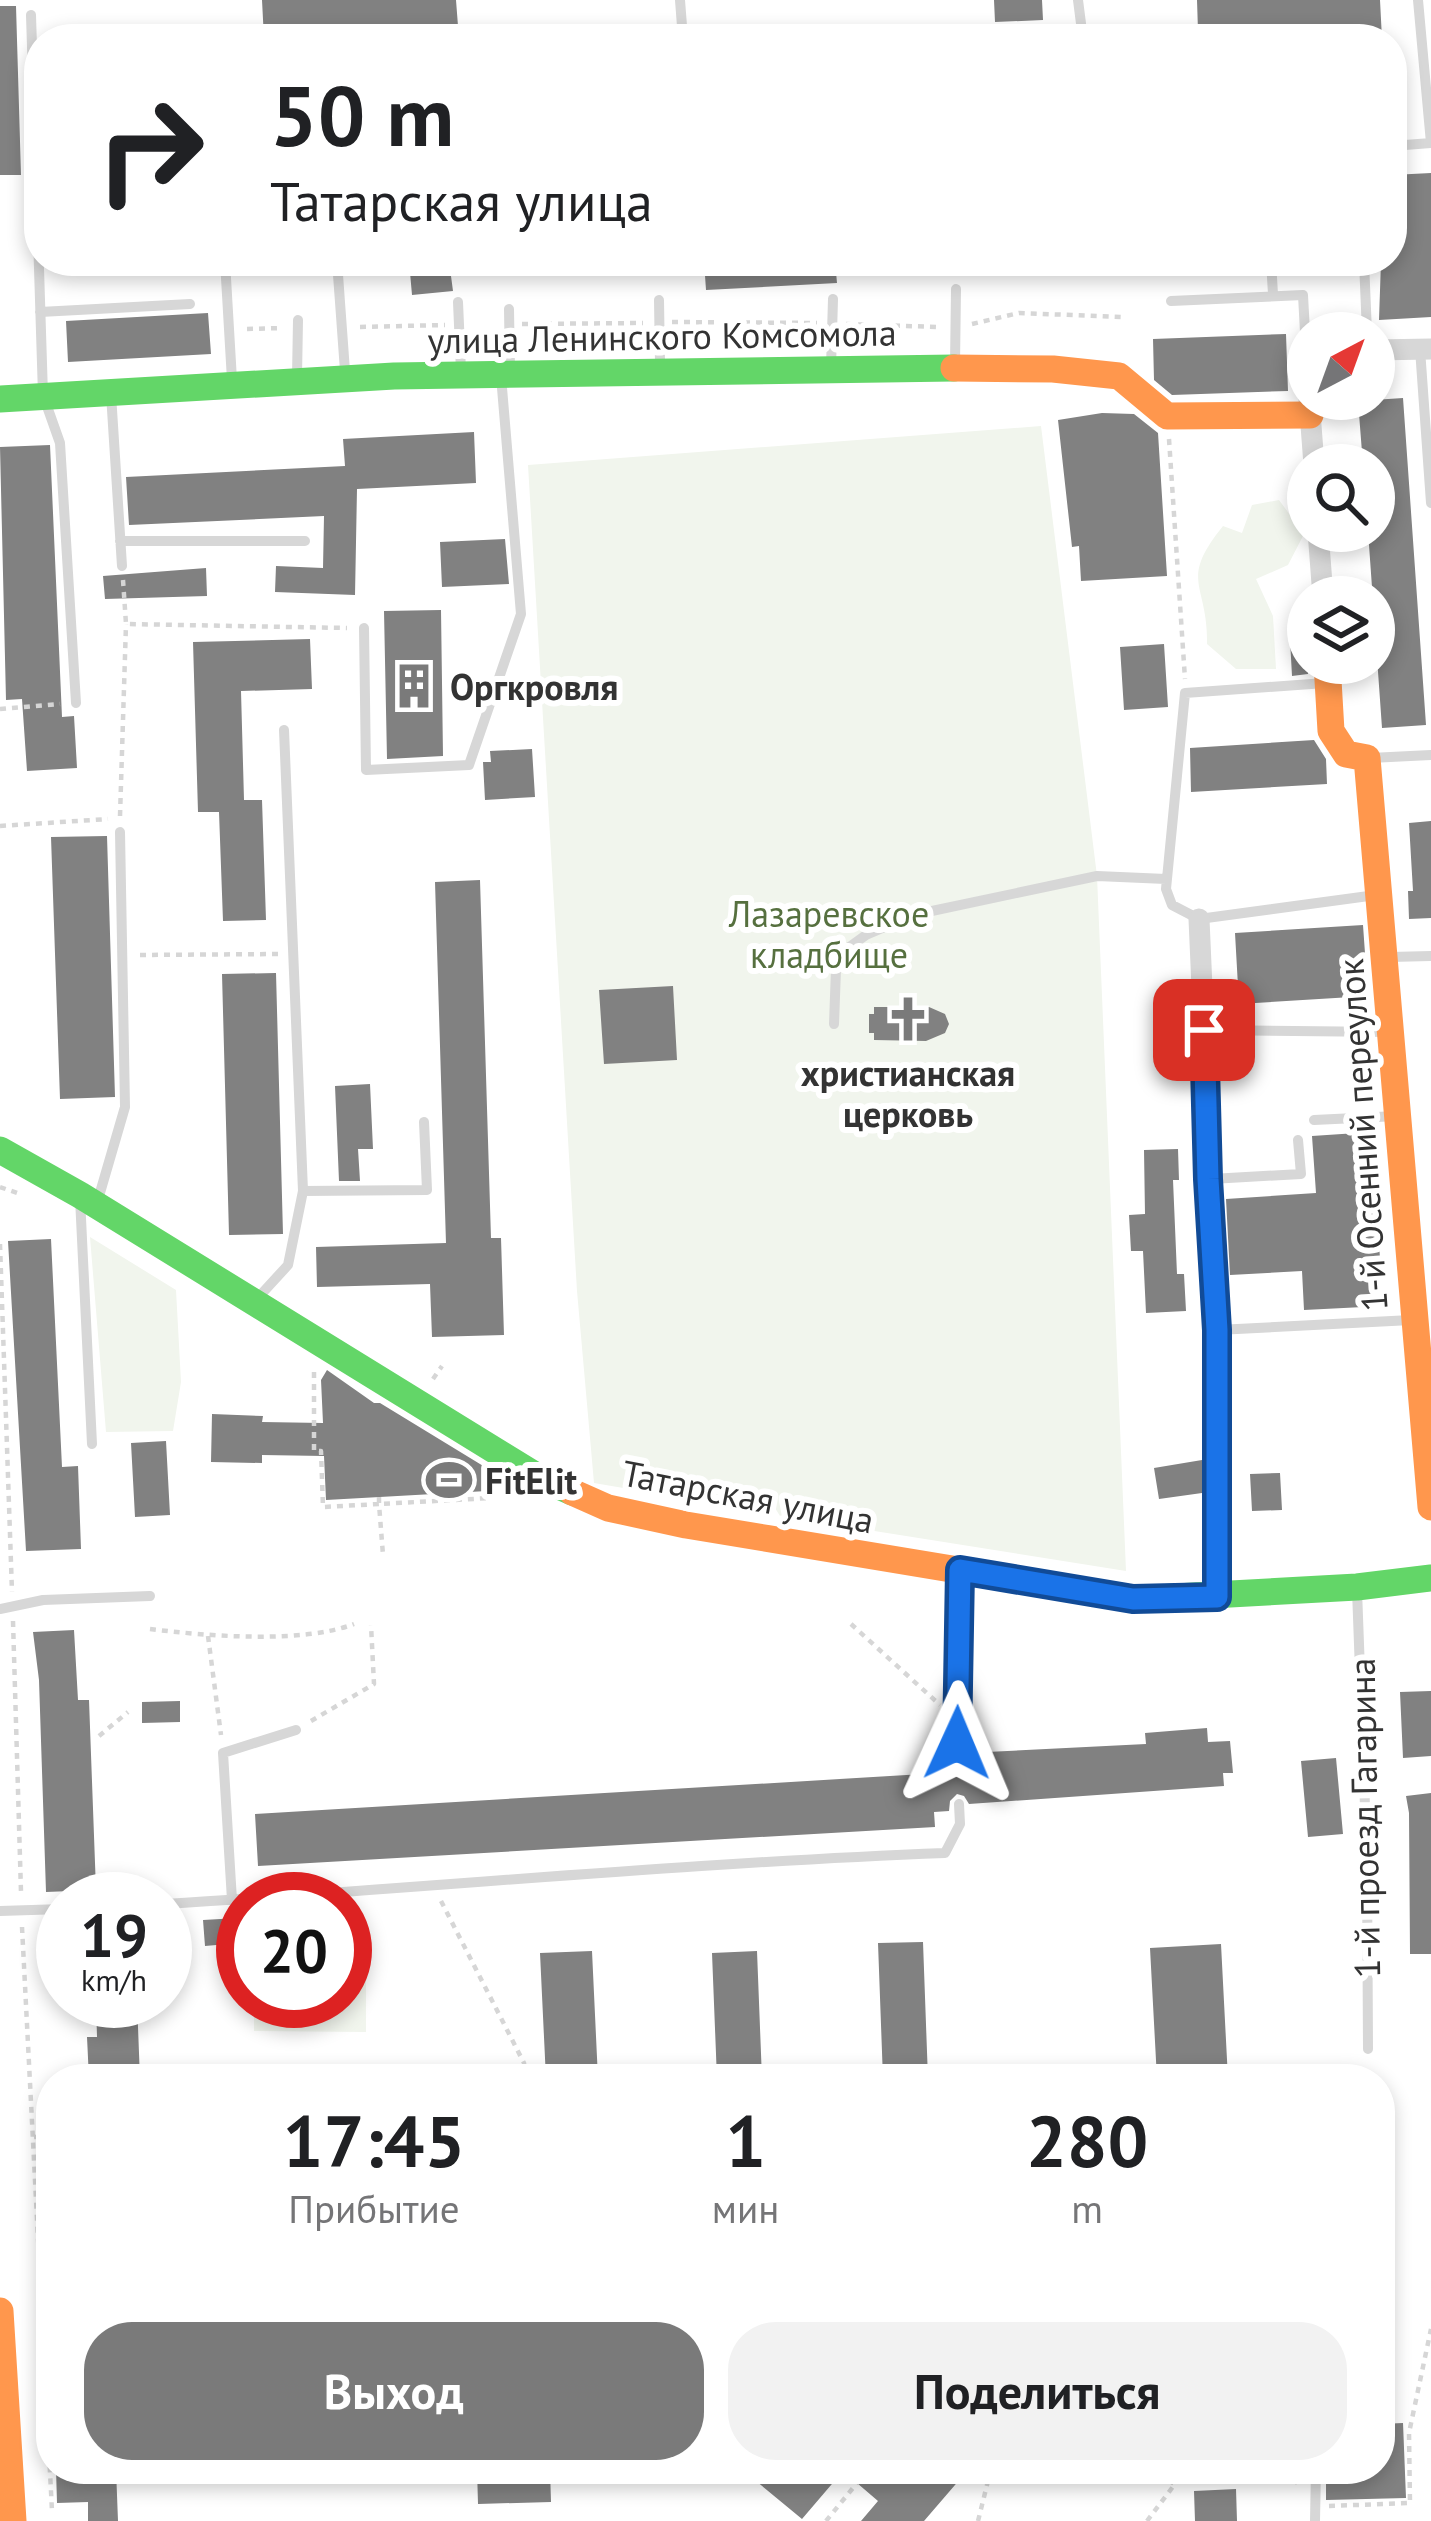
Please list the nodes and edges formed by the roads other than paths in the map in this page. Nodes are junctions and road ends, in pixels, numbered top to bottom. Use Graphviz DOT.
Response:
graph roads {
  1 [pos="1418,0"];
  2 [pos="32,15"];
  3 [pos="32,24"];
  4 [pos="1407,144"];
  5 [pos="39,276"];
  6 [pos="226,276"];
  7 [pos="338,276"];
  8 [pos="1272,276"];
  9 [pos="1365,276"];
  10 [pos="956,289"];
  11 [pos="1273,294"];
  12 [pos="833,298"];
  13 [pos="659,300"];
  14 [pos="1171,301"];
  15 [pos="458,302"];
  16 [pos="190,304"];
  17 [pos="509,309"];
  18 [pos="40,312"];
  19 [pos="1304,312"];
  20 [pos="1366,312"];
  21 [pos="298,320"];
  22 [pos="1425,349"];
  23 [pos="1395,350"];
  24 [pos="956,368"];
  25 [pos="831,369"];
  26 [pos="660,371"];
  27 [pos="505,373"];
  28 [pos="461,374"];
  29 [pos="345,378"];
  30 [pos="297,380"];
  31 [pos="232,383"];
  32 [pos="110,391"];
  33 [pos="43,395"];
  34 [pos="0,399"];
  35 [pos="1287,408"];
  36 [pos="1431,502"];
  37 [pos="120,541"];
  38 [pos="305,541"];
  39 [pos="122,566"];
  40 [pos="364,628"];
  41 [pos="1287,679"];
  42 [pos="1329,684"];
  43 [pos="76,703"];
  44 [pos="284,730"];
  45 [pos="1431,755"];
  46 [pos="1367,758"];
  47 [pos="120,832"];
  48 [pos="1166,879"];
  49 [pos="1381,895"];
  50 [pos="1199,920"];
  51 [pos="1431,956"];
  52 [pos="1387,957"];
  53 [pos="834,1024"];
  54 [pos="1204,1030"];
  55 [pos="1392,1032"];
  56 [pos="1400,1116"];
  57 [pos="1314,1120"];
  58 [pos="424,1122"];
  59 [pos="1298,1141"];
  60 [pos="0,1150"];
  61 [pos="1208,1179"];
  62 [pos="303,1191"];
  63 [pos="88,1200"];
  64 [pos="254,1302"];
  65 [pos="1411,1320"];
  66 [pos="1217,1330"];
  67 [pos="92,1444"];
  68 [pos="1431,1507"];
  69 [pos="960,1570"];
  70 [pos="1431,1578"];
  71 [pos="1357,1588"];
  72 [pos="150,1596"];
  73 [pos="1217,1597"];
  74 [pos="6,1609"];
  75 [pos="296,1730"];
  76 [pos="956,1763"];
  77 [pos="959,1804"];
  78 [pos="230,1872"];
  79 [pos="372,1890"];
  80 [pos="0,1911"];
  81 [pos="36,1911"];
  82 [pos="1368,2049"];
  83 [pos="0,2311"];
  84 [pos="1316,2484"];
  85 [pos="13,2521"];
  86 [pos="1315,2521"];
  1 -- 4 [label="lane"];
  2 -- 3 [label="lane"];
  5 -- 18 [label="lane"];
  6 -- 31 [label="lane"];
  7 -- 29 [label="lane"];
  8 -- 11 [label="lane"];
  9 -- 20 [label="lane"];
  10 -- 24 [label="lane"];
  11 -- 14 [label="lane"];
  11 -- 19 [label="lane"];
  12 -- 25 [label="lane"];
  13 -- 26 [label="lane"];
  15 -- 28 [label="lane"];
  16 -- 18 [label="lane"];
  17 -- 27 [label="lane"];
  18 -- 33 [label="lane"];
  21 -- 30 [label="lane"];
  22 -- 23 [label="street"];
  22 -- 36 [label="lane"];
  24 -- 25 [label="street, улица Ленинского Комсомола"];
  24 -- 35 [label="street, улица Ленинского Комсомола"];
  25 -- 26 [label="street, улица Ленинского Комсомола"];
  26 -- 27 [label="street, улица Ленинского Комсомола"];
  27 -- 28 [label="street, улица Ленинского Комсомола"];
  27 -- 40 [label="lane"];
  28 -- 29 [label="street, улица Ленинского Комсомола"];
  29 -- 30 [label="street, улица Ленинского Комсомола"];
  30 -- 31 [label="street, улица Ленинского Комсомола"];
  31 -- 32 [label="street, улица Ленинского Комсомола"];
  32 -- 33 [label="street, улица Ленинского Комсомола"];
  32 -- 37 [label="lane"];
  33 -- 34 [label="street, улица Ленинского Комсомола"];
  33 -- 43 [label="lane"];
  37 -- 38 [label="lane"];
  37 -- 39 [label="lane"];
  41 -- 48 [label="lane"];
  42 -- 46 [label="street"];
  44 -- 62 [label="lane"];
  45 -- 46 [label="lane"];
  46 -- 49 [label="street, 1-й Осенний переулок"];
  47 -- 63 [label="lane"];
  48 -- 50 [label="lane"];
  48 -- 53 [label="lane"];
  49 -- 50 [label="lane"];
  49 -- 52 [label="street, 1-й Осенний переулок"];
  50 -- 54 [label="street"];
  51 -- 52 [label="lane"];
  52 -- 55 [label="street, 1-й Осенний переулок"];
  54 -- 55 [label="lane"];
  54 -- 61 [label="street"];
  55 -- 56 [label="street, 1-й Осенний переулок"];
  56 -- 57 [label="lane"];
  56 -- 65 [label="street, 1-й Осенний переулок"];
  58 -- 62 [label="lane"];
  59 -- 61 [label="lane"];
  60 -- 63 [label="street, Татарская улица"];
  61 -- 66 [label="street"];
  62 -- 64 [label="lane"];
  63 -- 64 [label="street, Татарская улица"];
  63 -- 67 [label="lane"];
  64 -- 69 [label="street, Татарская улица"];
  65 -- 66 [label="lane"];
  65 -- 68 [label="street, 1-й Осенний переулок"];
  66 -- 73 [label="street"];
  69 -- 73 [label="street, Татарская улица"];
  69 -- 76 [label="lane"];
  70 -- 71 [label="street, Татарская улица"];
  71 -- 73 [label="street, Татарская улица"];
  71 -- 82 [label="lane, 1-й проезд Гагарина"];
  72 -- 74 [label="lane"];
  75 -- 78 [label="lane"];
  77 -- 79 [label="lane"];
  80 -- 81 [label="lane"];
  83 -- 85 [label="street"];
  84 -- 86 [label="lane"];
}
